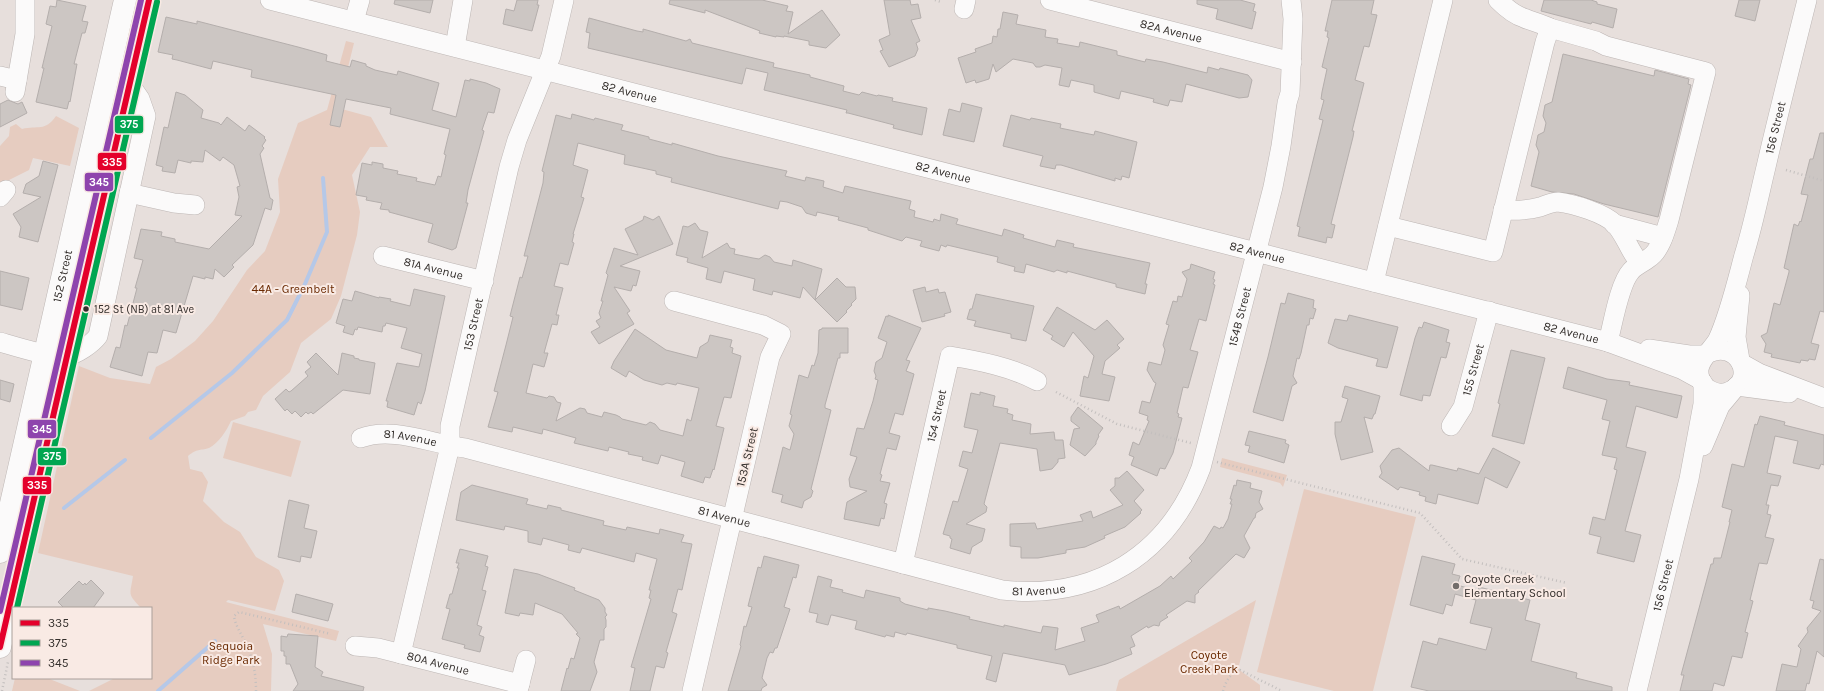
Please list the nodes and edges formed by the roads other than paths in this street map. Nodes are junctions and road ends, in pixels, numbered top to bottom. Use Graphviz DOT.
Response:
graph roads {
  1 [pos="25,0"];
  2 [pos="125,0"];
  3 [pos="149,0"];
  4 [pos="270,0"];
  5 [pos="360,0"];
  6 [pos="463,0"];
  7 [pos="564,0"];
  8 [pos="1050,0"];
  9 [pos="1291,0"];
  10 [pos="1443,0"];
  11 [pos="1498,0"];
  12 [pos="1807,0"];
  13 [pos="354,22"];
  14 [pos="1550,28"];
  15 [pos="455,47"];
  16 [pos="1292,62"];
  17 [pos="545,70"];
  18 [pos="11,82"];
  19 [pos="129,83"];
  20 [pos="130,194"];
  21 [pos="195,205"];
  22 [pos="1504,210"];
  23 [pos="1614,224"];
  24 [pos="1388,226"];
  25 [pos="1663,237"];
  26 [pos="1257,252"];
  27 [pos="1745,254"];
  28 [pos="383,256"];
  29 [pos="1640,263"];
  30 [pos="484,281"];
  31 [pos="1374,282"];
  32 [pos="674,301"];
  33 [pos="1489,311"];
  34 [pos="0,342"];
  35 [pos="1613,343"];
  36 [pos="44,354"];
  37 [pos="1708,354"];
  38 [pos="67,356"];
  39 [pos="1740,362"];
  40 [pos="1037,381"];
  41 [pos="1702,382"];
  42 [pos="1736,387"];
  43 [pos="1821,397"];
  44 [pos="1451,426"];
  45 [pos="361,438"];
  46 [pos="450,446"];
  47 [pos="1689,478"];
  48 [pos="5,504"];
  49 [pos="733,519"];
  50 [pos="0,552"];
  51 [pos="903,564"];
  52 [pos="1088,583"];
  53 [pos="14,607"];
  54 [pos="12,618"];
  55 [pos="355,646"];
  56 [pos="5,651"];
  57 [pos="401,654"];
  58 [pos="526,660"];
  59 [pos="519,687"];
  60 [pos="692,691"];
  61 [pos="1637,691"];
  1 -- 18 [label="street"];
  2 -- 36 [label="main road, 152 Street"];
  3 -- 19 [label="main road, 152 Street"];
  4 -- 13 [label="street, 82 Avenue"];
  5 -- 13 [label="street"];
  6 -- 15 [label="street"];
  7 -- 17 [label="street, 153 Street"];
  8 -- 16 [label="street, 82A Avenue"];
  9 -- 16 [label="street, 154B Street"];
  10 -- 24 [label="street"];
  11 -- 14 [label="street"];
  12 -- 27 [label="street, 156 Street"];
  13 -- 15 [label="street, 82 Avenue"];
  14 -- 22 [label="street"];
  14 -- 25 [label="street"];
  15 -- 17 [label="street, 82 Avenue"];
  16 -- 26 [label="street, 154B Street"];
  17 -- 26 [label="street, 82 Avenue"];
  17 -- 30 [label="street, 153 Street"];
  19 -- 20 [label="street"];
  19 -- 38 [label="main road, 152 Street"];
  20 -- 21 [label="street"];
  20 -- 38 [label="street"];
  22 -- 23 [label="street"];
  22 -- 24 [label="street"];
  23 -- 25 [label="street"];
  23 -- 29 [label="street"];
  24 -- 31 [label="street"];
  25 -- 29 [label="street"];
  26 -- 31 [label="street, 82 Avenue"];
  26 -- 52 [label="street, 154B Street"];
  27 -- 37 [label="street, 156 Street"];
  27 -- 39 [label="street, 156 Street"];
  28 -- 30 [label="street, 81A Avenue"];
  29 -- 35 [label="street"];
  30 -- 46 [label="street, 153 Street"];
  31 -- 33 [label="street, 82 Avenue"];
  32 -- 49 [label="street, 153A Street"];
  33 -- 35 [label="street, 82 Avenue"];
  33 -- 44 [label="street, 155 Street"];
  34 -- 36 [label="street"];
  35 -- 37 [label="street, 82 Avenue"];
  35 -- 41 [label="street, 82 Avenue"];
  36 -- 38 [label="street"];
  36 -- 48 [label="main road, 152 Street"];
  37 -- 39 [label="street"];
  37 -- 41 [label="street"];
  38 -- 53 [label="main road, 152 Street"];
  39 -- 42 [label="street"];
  39 -- 43 [label="street"];
  40 -- 51 [label="street, 154 Street"];
  41 -- 42 [label="street"];
  41 -- 47 [label="street, 156 Street"];
  42 -- 43 [label="street"];
  42 -- 47 [label="street, 156 Street"];
  45 -- 46 [label="street, 81 Avenue"];
  46 -- 49 [label="street, 81 Avenue"];
  46 -- 57 [label="street, 153 Street"];
  47 -- 61 [label="street, 156 Street"];
  48 -- 50 [label="main road, 152 Street"];
  49 -- 51 [label="street, 81 Avenue"];
  49 -- 60 [label="street, 153A Street"];
  51 -- 52 [label="street, 81 Avenue"];
  54 -- 56 [label="main road, 152 Street"];
  55 -- 57 [label="street, 80A Avenue"];
  57 -- 59 [label="street, 80A Avenue"];
  58 -- 59 [label="street, 80A Avenue"];
}
